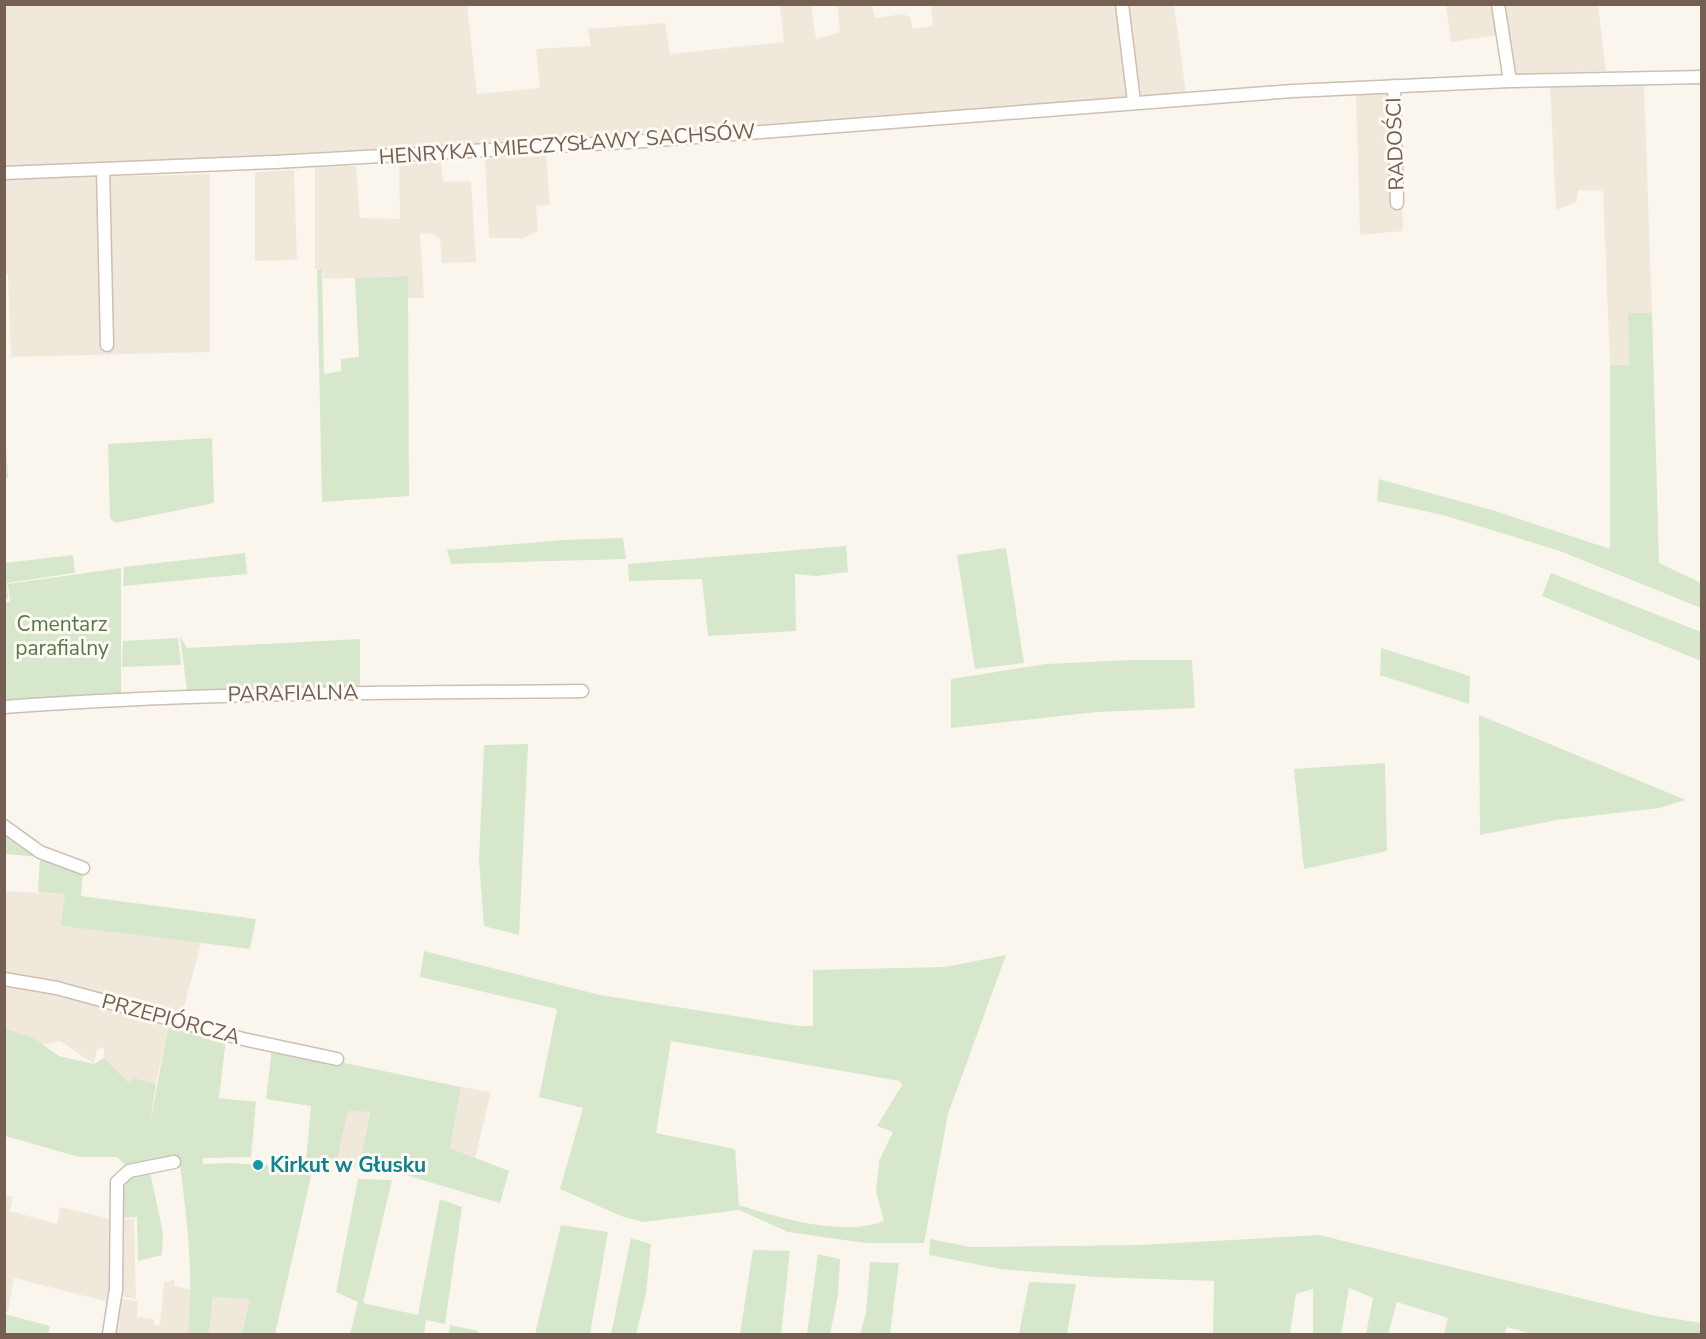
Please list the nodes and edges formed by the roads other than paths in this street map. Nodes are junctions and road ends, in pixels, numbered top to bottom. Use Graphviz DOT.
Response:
graph roads {
  1 [pos="1122,4"];
  2 [pos="1498,4"];
  3 [pos="1701,77"];
  4 [pos="1510,81"];
  5 [pos="1394,86"];
  6 [pos="1132,102"];
  7 [pos="103,169"];
  8 [pos="4,172"];
  9 [pos="1397,203"];
  10 [pos="107,345"];
  11 [pos="582,691"];
  12 [pos="4,707"];
  13 [pos="4,826"];
  14 [pos="83,868"];
  15 [pos="4,979"];
  16 [pos="337,1059"];
  17 [pos="174,1162"];
  18 [pos="109,1335"];
  1 -- 6 [label="street"];
  2 -- 4 [label="street"];
  3 -- 4 [label="street, HENRYKA I MIECZYSŁAWY SACHSÓW"];
  4 -- 5 [label="street, HENRYKA I MIECZYSŁAWY SACHSÓW"];
  5 -- 6 [label="street, HENRYKA I MIECZYSŁAWY SACHSÓW"];
  5 -- 9 [label="street, RADOŚCI"];
  6 -- 7 [label="street, HENRYKA I MIECZYSŁAWY SACHSÓW"];
  7 -- 8 [label="street, HENRYKA I MIECZYSŁAWY SACHSÓW"];
  7 -- 10 [label="street"];
  11 -- 12 [label="street, PARAFIALNA"];
  13 -- 14 [label="street"];
  15 -- 16 [label="street, PRZEPIÓRCZA"];
  17 -- 18 [label="street"];
}
